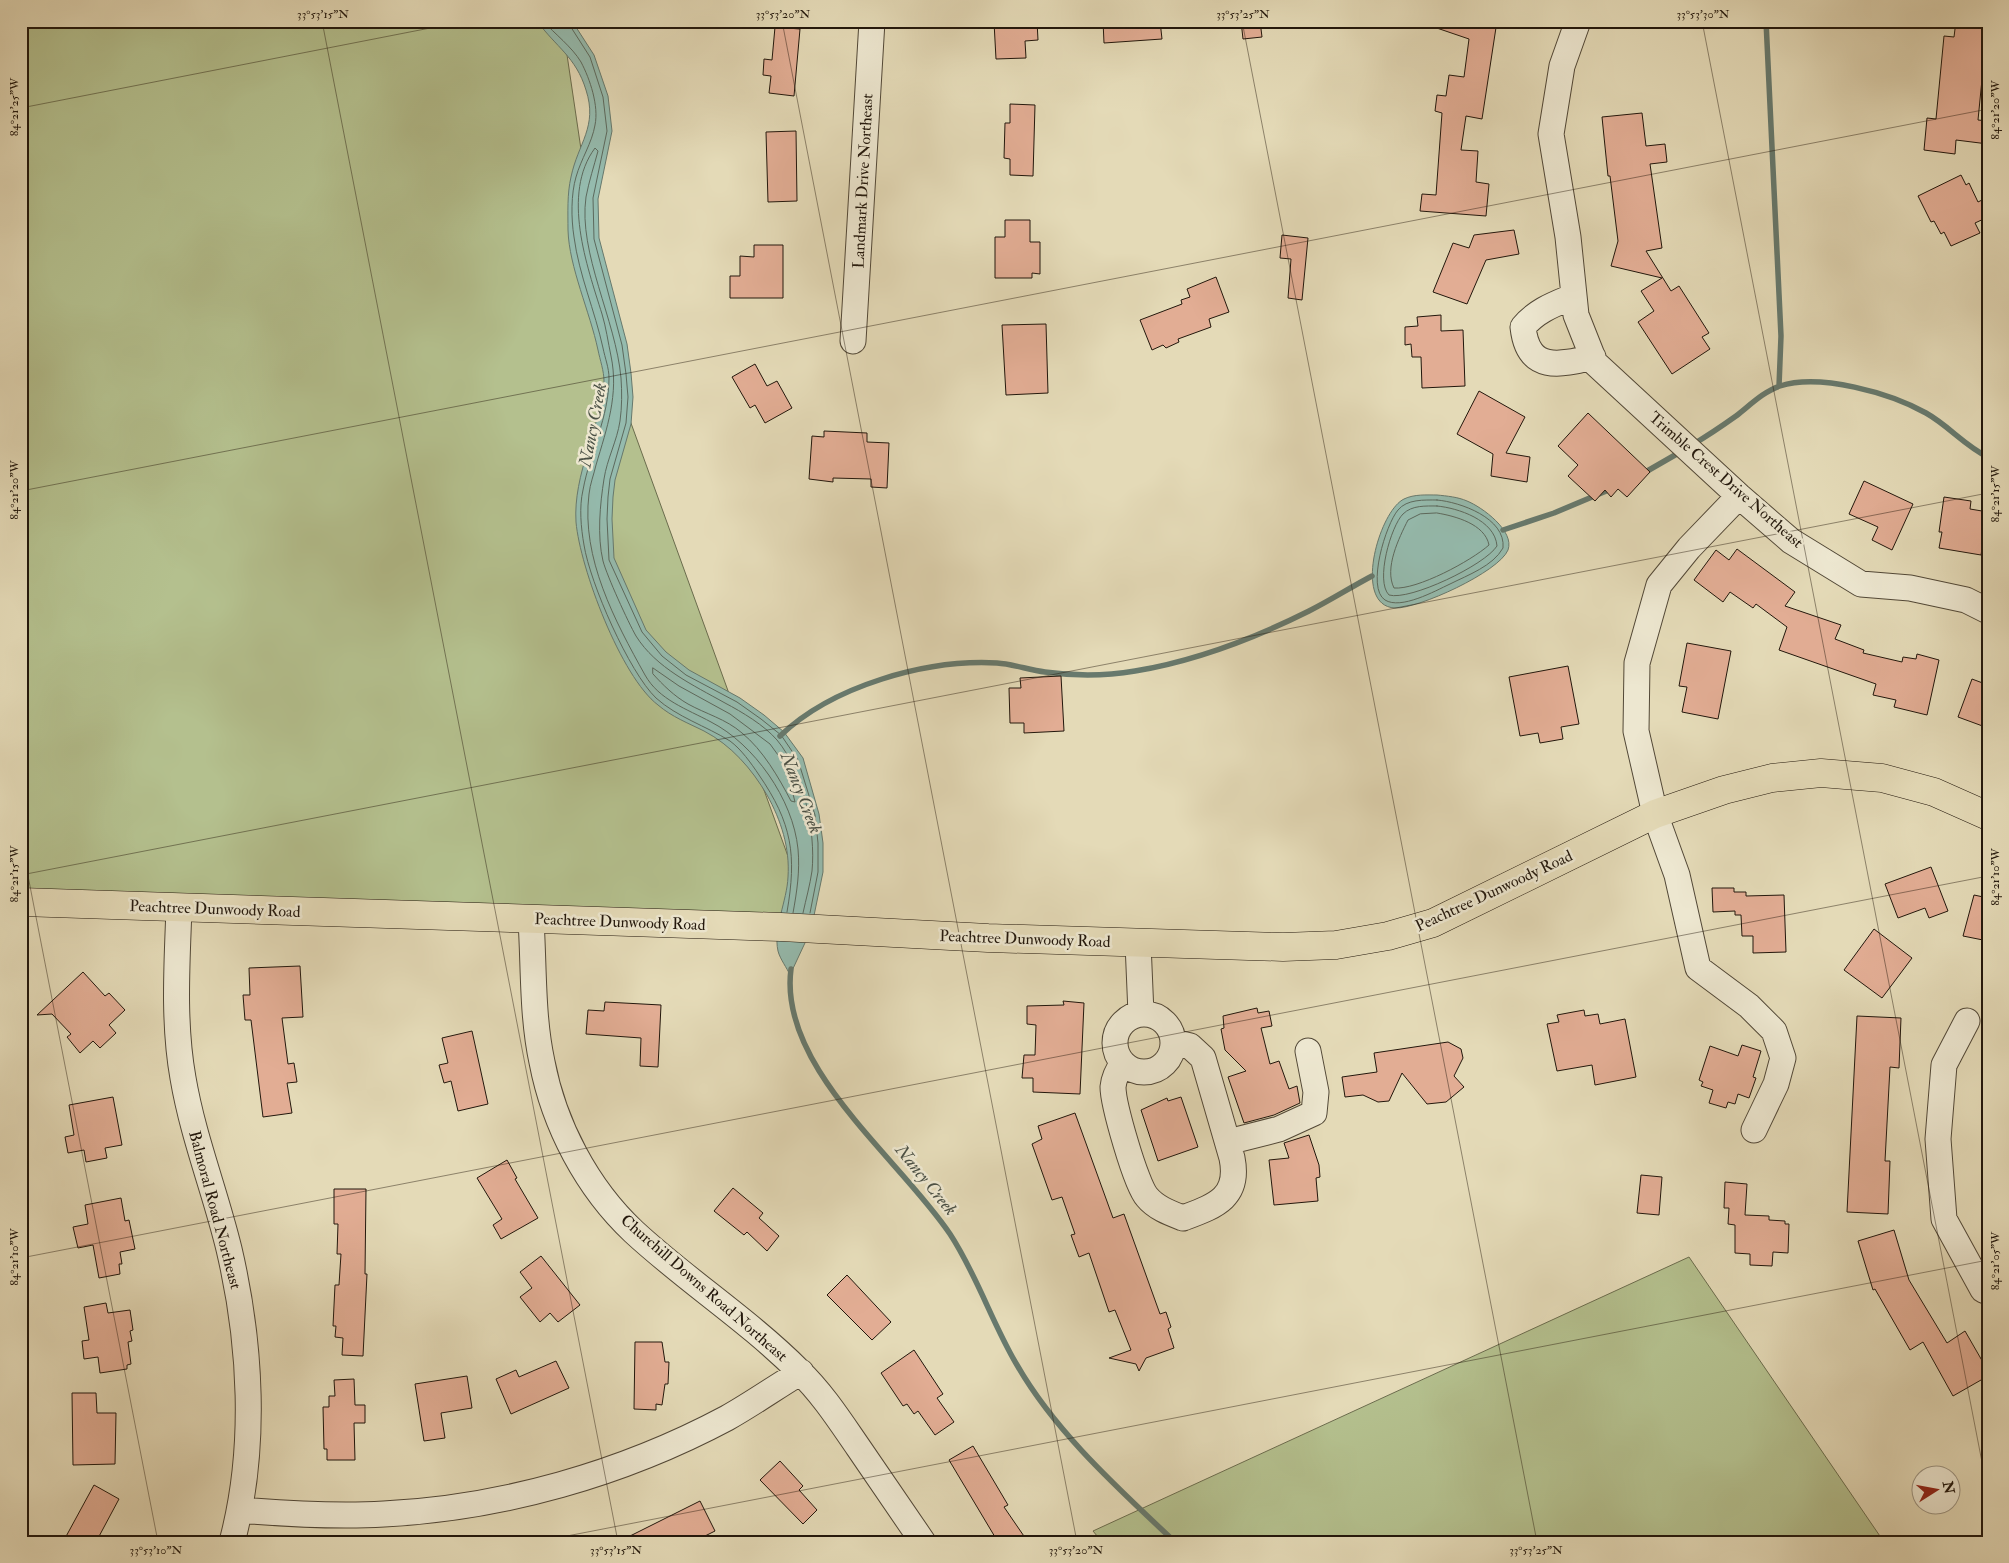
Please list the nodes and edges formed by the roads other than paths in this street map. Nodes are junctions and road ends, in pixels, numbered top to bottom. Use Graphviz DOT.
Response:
graph roads {
  1 [pos="872,21"];
  2 [pos="1578,21"];
  3 [pos="1574,296"];
  4 [pos="853,341"];
  5 [pos="1593,357"];
  6 [pos="1739,496"];
  7 [pos="1988,611"];
  8 [pos="1656,814"];
  9 [pos="1988,816"];
  10 [pos="21,902"];
  11 [pos="179,908"];
  12 [pos="532,920"];
  13 [pos="1138,943"];
  14 [pos="1141,1014"];
  15 [pos="1967,1022"];
  16 [pos="1173,1042"];
  17 [pos="1308,1051"];
  18 [pos="1124,1063"];
  19 [pos="1754,1130"];
  20 [pos="1228,1142"];
  21 [pos="1988,1292"];
  22 [pos="801,1372"];
  23 [pos="240,1510"];
  24 [pos="232,1542"];
  25 [pos="923,1542"];
  1 -- 4 [label="street, Landmark Drive Northeast"];
  2 -- 3 [label="street, Trimble Crest Drive Northeast"];
  3 -- 5 [label="street, Trimble Crest Drive Northeast"];
  3 -- 5 [label="street"];
  5 -- 6 [label="street, Trimble Crest Drive Northeast"];
  6 -- 7 [label="street, Trimble Crest Drive Northeast"];
  6 -- 8 [label="street"];
  8 -- 9 [label="main road, Peachtree Dunwoody Road"];
  8 -- 13 [label="main road, Peachtree Dunwoody Road"];
  8 -- 19 [label="street"];
  10 -- 11 [label="main road, Peachtree Dunwoody Road"];
  11 -- 12 [label="main road, Peachtree Dunwoody Road"];
  11 -- 23 [label="street, Balmoral Road Northeast"];
  12 -- 13 [label="main road, Peachtree Dunwoody Road"];
  12 -- 22 [label="street, Churchill Downs Road Northeast"];
  13 -- 14 [label="street"];
  14 -- 16 [label="street"];
  14 -- 18 [label="street"];
  15 -- 21 [label="street"];
  16 -- 18 [label="street"];
  16 -- 20 [label="street"];
  17 -- 20 [label="street"];
  18 -- 20 [label="street"];
  22 -- 23 [label="street"];
  22 -- 25 [label="street, Churchill Downs Road Northeast"];
  23 -- 24 [label="street, Balmoral Road Northeast"];
}
